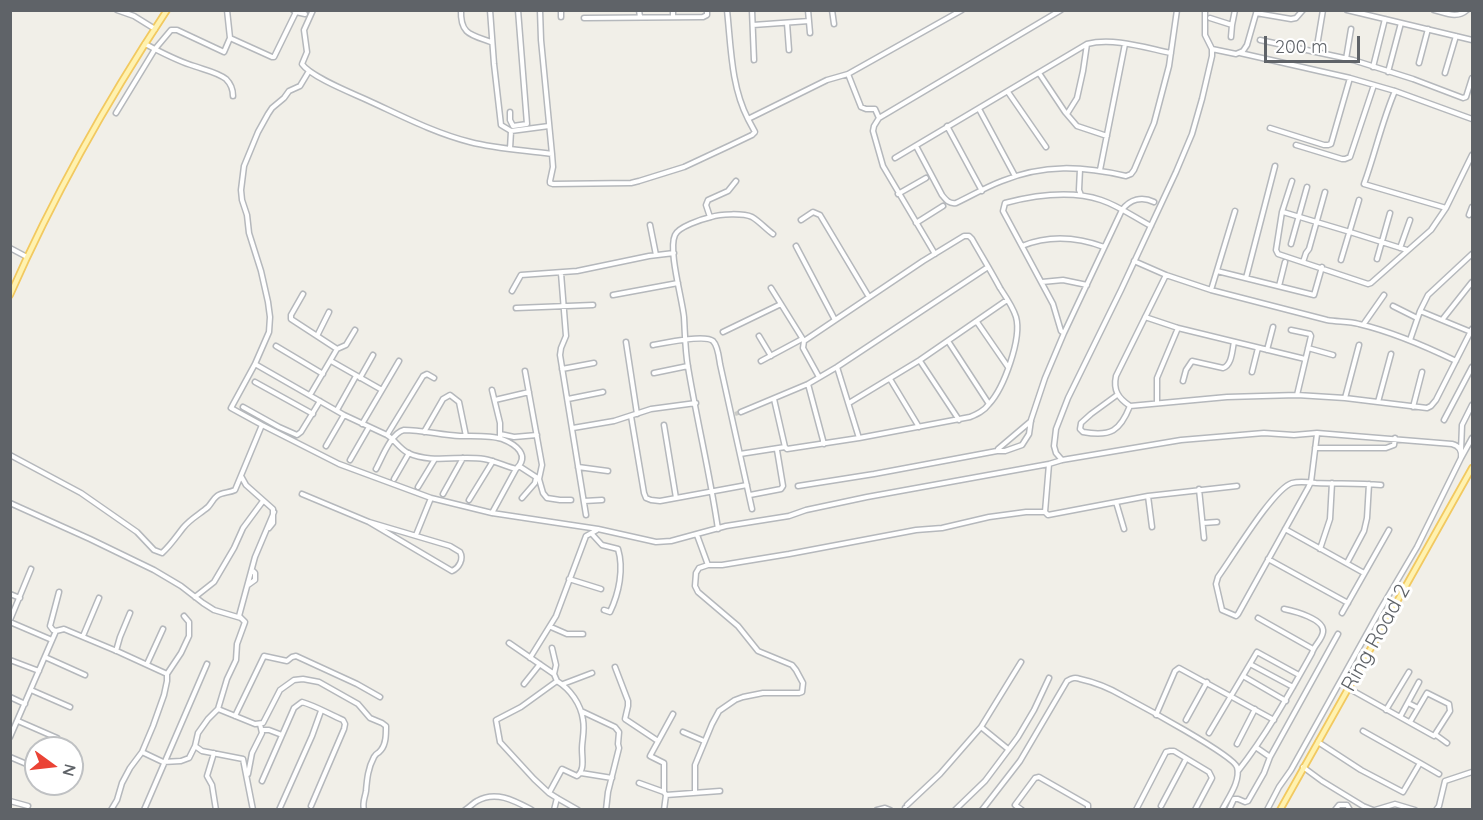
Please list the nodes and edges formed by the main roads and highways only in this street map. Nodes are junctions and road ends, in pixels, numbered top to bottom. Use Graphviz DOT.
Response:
graph roads {
  1 [pos="167,10"];
  2 [pos="10,295"];
  3 [pos="1473,468"];
  4 [pos="1280,810"];
  1 -- 2 [label="main road"];
  3 -- 4 [label="main road, Ring Road 2"];
}
